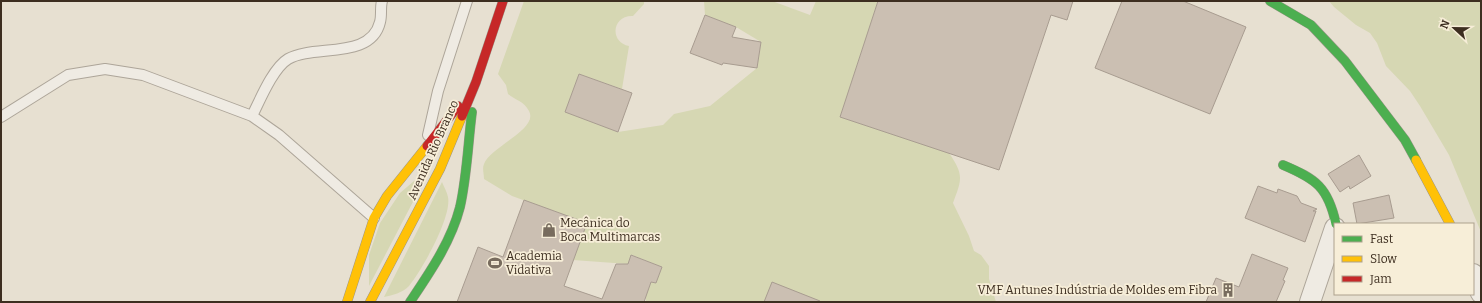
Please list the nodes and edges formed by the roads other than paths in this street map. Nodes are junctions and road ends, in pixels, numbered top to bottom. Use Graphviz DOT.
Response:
graph roads {
  1 [pos="467,1"];
  2 [pos="503,1"];
  3 [pos="1270,1"];
  4 [pos="380,2"];
  5 [pos="476,82"];
  6 [pos="252,116"];
  7 [pos="1,117"];
  8 [pos="424,150"];
  9 [pos="1283,165"];
  10 [pos="440,169"];
  11 [pos="406,173"];
  12 [pos="449,174"];
  13 [pos="455,183"];
  14 [pos="461,198"];
  15 [pos="374,218"];
  16 [pos="1336,223"];
  17 [pos="1449,223"];
  18 [pos="1334,231"];
  19 [pos="360,259"];
  20 [pos="1474,276"];
  21 [pos="1481,293"];
  22 [pos="374,299"];
  23 [pos="346,302"];
  24 [pos="410,302"];
  25 [pos="1310,302"];
  1 -- 8 [label="lane"];
  2 -- 5 [label="street, Avenida Rio Branco"];
  3 -- 17 [label="street"];
  4 -- 6 [label="lane"];
  5 -- 8 [label="street"];
  5 -- 10 [label="street, Avenida Rio Branco"];
  5 -- 14 [label="street"];
  6 -- 7 [label="lane"];
  6 -- 15 [label="lane"];
  8 -- 11 [label="street"];
  9 -- 16 [label="street"];
  10 -- 11 [label="street"];
  10 -- 12 [label="street"];
  10 -- 22 [label="street, Avenida Rio Branco"];
  11 -- 15 [label="street"];
  13 -- 14 [label="street"];
  14 -- 24 [label="street"];
  15 -- 19 [label="street"];
  18 -- 25 [label="street"];
  19 -- 22 [label="street"];
  19 -- 23 [label="street"];
  20 -- 21 [label="street"];
}
